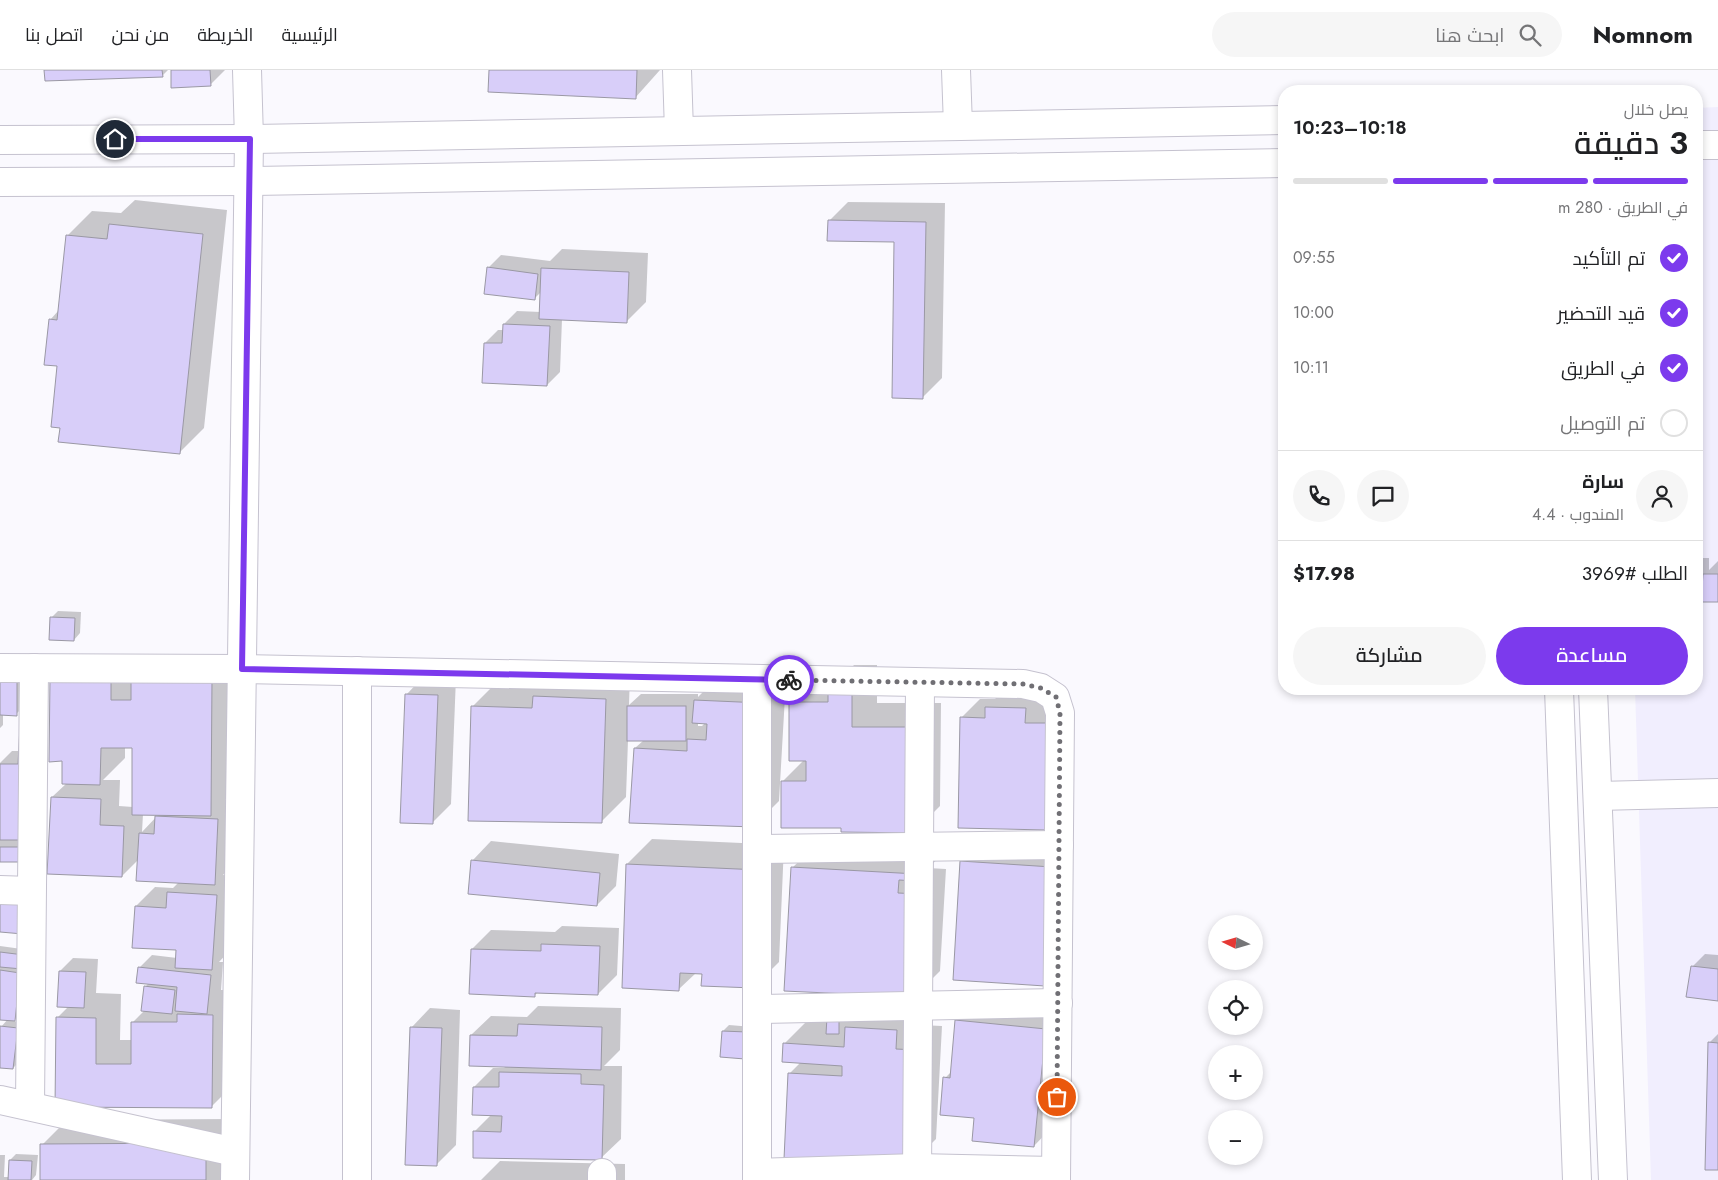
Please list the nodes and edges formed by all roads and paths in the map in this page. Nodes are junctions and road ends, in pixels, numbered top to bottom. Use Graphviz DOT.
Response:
graph roads {
  1 [pos="247,70"];
  2 [pos="677,70"];
  3 [pos="956,70"];
  4 [pos="1278,120"];
  5 [pos="958,126"];
  6 [pos="679,131"];
  7 [pos="250,139"];
  8 [pos="0,140"];
  9 [pos="1703,145"];
  10 [pos="1718,145"];
  11 [pos="1278,163"];
  12 [pos="249,181"];
  13 [pos="0,182"];
  14 [pos="0,668"];
  15 [pos="34,668"];
  16 [pos="242,669"];
  17 [pos="357,671"];
  18 [pos="758,679"];
  19 [pos="920,683"];
  20 [pos="1559,695"];
  21 [pos="1593,695"];
  22 [pos="1718,793"];
  23 [pos="1598,796"];
  24 [pos="920,846"];
  25 [pos="1059,846"];
  26 [pos="757,849"];
  27 [pos="0,890"];
  28 [pos="32,891"];
  29 [pos="1058,1003"];
  30 [pos="918,1006"];
  31 [pos="757,1009"];
  32 [pos="0,1100"];
  33 [pos="30,1106"];
  34 [pos="235,1152"];
  35 [pos="917,1174"];
  36 [pos="757,1176"];
  37 [pos="1056,1176"];
  38 [pos="235,1180"];
  39 [pos="357,1180"];
  40 [pos="1577,1180"];
  41 [pos="1613,1180"];
  1 -- 7 [label="street"];
  2 -- 6 [label="street"];
  3 -- 5 [label="street"];
  4 -- 5 [label="street"];
  5 -- 6 [label="street"];
  6 -- 7 [label="street"];
  7 -- 8 [label="street"];
  7 -- 12 [label="street"];
  9 -- 10 [label="street"];
  11 -- 12 [label="street"];
  12 -- 13 [label="street"];
  12 -- 16 [label="street"];
  14 -- 15 [label="street"];
  15 -- 16 [label="street"];
  15 -- 28 [label="street"];
  16 -- 17 [label="street"];
  16 -- 34 [label="street"];
  17 -- 18 [label="street"];
  17 -- 39 [label="street"];
  18 -- 19 [label="street"];
  18 -- 26 [label="street"];
  19 -- 24 [label="street"];
  19 -- 25 [label="street"];
  20 -- 40 [label="street"];
  21 -- 23 [label="street"];
  22 -- 23 [label="street"];
  23 -- 41 [label="street"];
  24 -- 25 [label="street"];
  24 -- 26 [label="street"];
  24 -- 30 [label="street"];
  25 -- 29 [label="street"];
  26 -- 31 [label="street"];
  27 -- 28 [label="street"];
  28 -- 33 [label="street"];
  29 -- 30 [label="street"];
  29 -- 37 [label="street"];
  30 -- 31 [label="street"];
  30 -- 35 [label="street"];
  31 -- 36 [label="street"];
  32 -- 33 [label="street"];
  33 -- 34 [label="street"];
  34 -- 38 [label="street"];
  35 -- 36 [label="street"];
  35 -- 37 [label="street"];
}
